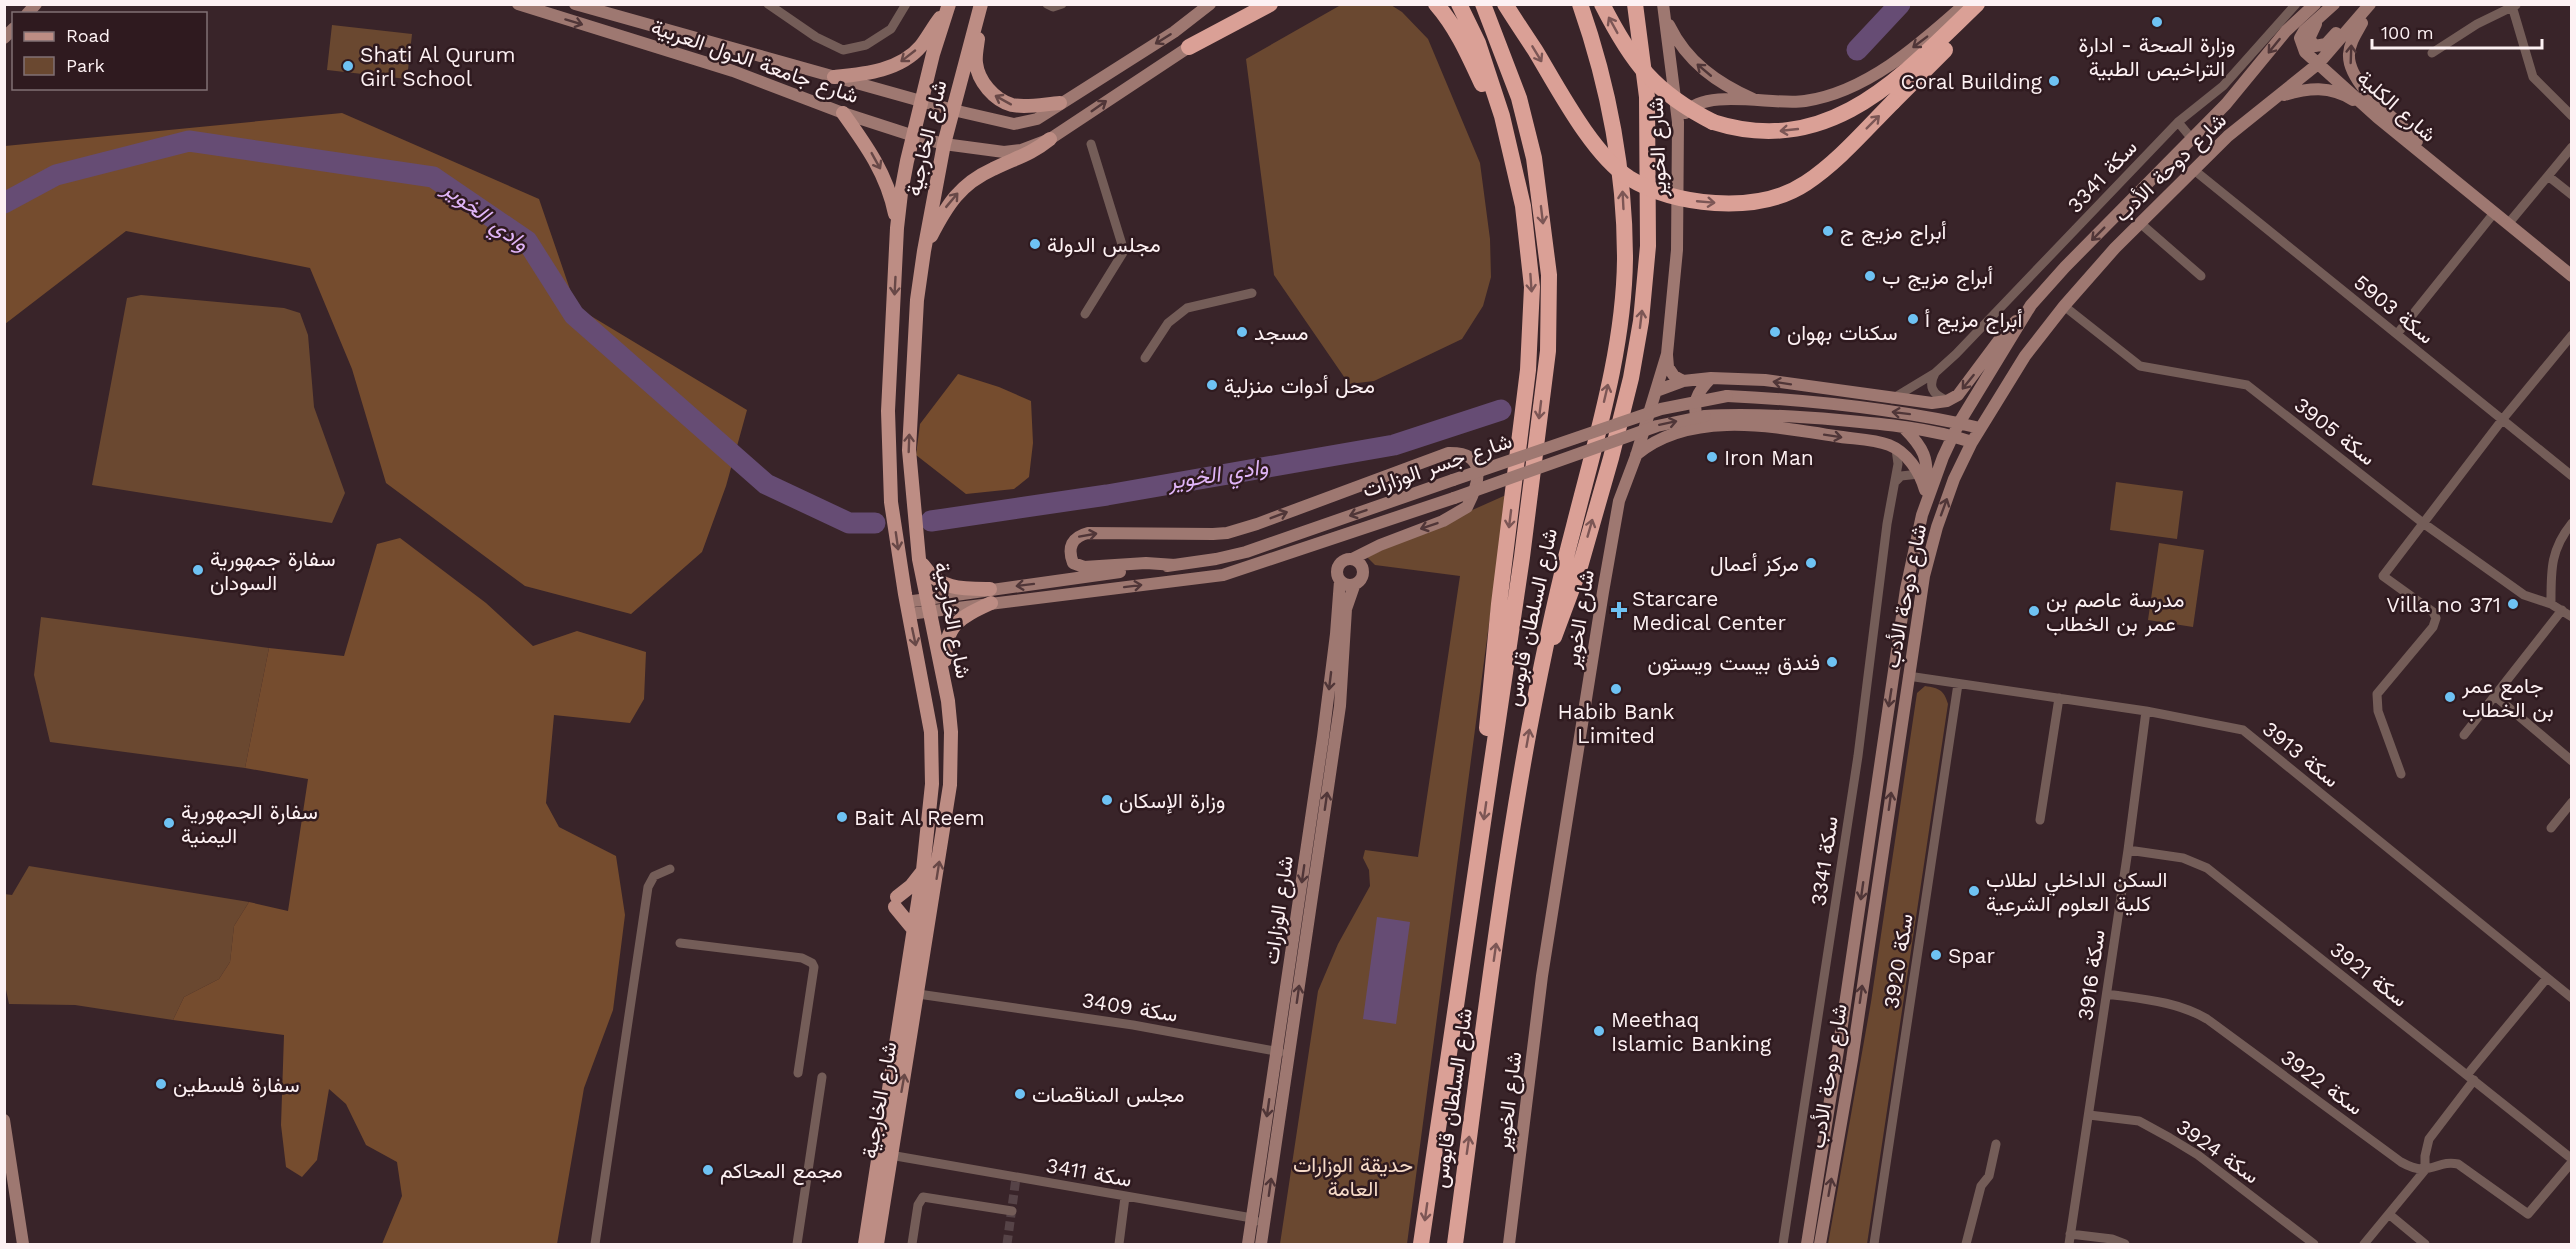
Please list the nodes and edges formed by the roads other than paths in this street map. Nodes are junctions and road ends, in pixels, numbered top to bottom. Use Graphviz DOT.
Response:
graph roads {
  1 [pos="518,4"];
  2 [pos="575,4"];
  3 [pos="768,4"];
  4 [pos="906,4"];
  5 [pos="981,4"];
  6 [pos="1047,4"];
  7 [pos="1062,4"];
  8 [pos="1210,4"];
  9 [pos="1255,4"];
  10 [pos="1270,4"];
  11 [pos="1436,4"];
  12 [pos="1459,4"];
  13 [pos="1483,4"];
  14 [pos="1506,4"];
  15 [pos="1580,4"];
  16 [pos="1602,4"];
  17 [pos="1635,4"];
  18 [pos="1965,4"];
  19 [pos="1977,4"];
  20 [pos="1990,4"];
  21 [pos="2296,4"];
  22 [pos="2315,4"];
  23 [pos="2365,4"];
  24 [pos="2371,4"];
  25 [pos="2514,5"];
  26 [pos="948,8"];
  27 [pos="2330,8"];
  28 [pos="1664,10"];
  29 [pos="1189,47"];
  30 [pos="2432,53"];
  31 [pos="2319,63"];
  32 [pos="834,77"];
  33 [pos="2274,98"];
  34 [pos="1754,99"];
  35 [pos="922,102"];
  36 [pos="1060,103"];
  37 [pos="953,110"];
  38 [pos="843,113"];
  39 [pos="2571,116"];
  40 [pos="2377,117"];
  41 [pos="1678,122"];
  42 [pos="2178,122"];
  43 [pos="914,136"];
  44 [pos="1506,136"];
  45 [pos="1050,139"];
  46 [pos="2192,140"];
  47 [pos="945,144"];
  48 [pos="1091,144"];
  49 [pos="2571,147"];
  50 [pos="2194,170"];
  51 [pos="2548,176"];
  52 [pos="2451,177"];
  53 [pos="2571,195"];
  54 [pos="2494,213"];
  55 [pos="2140,223"];
  56 [pos="2508,224"];
  57 [pos="897,228"];
  58 [pos="924,251"];
  59 [pos="2201,276"];
  60 [pos="2571,276"];
  61 [pos="1252,292"];
  62 [pos="2031,305"];
  63 [pos="2064,306"];
  64 [pos="1085,314"];
  65 [pos="893,325"];
  66 [pos="915,327"];
  67 [pos="2397,334"];
  68 [pos="2571,335"];
  69 [pos="1666,354"];
  70 [pos="1145,358"];
  71 [pos="1935,372"];
  72 [pos="1711,378"];
  73 [pos="1683,381"];
  74 [pos="1656,391"];
  75 [pos="1892,399"];
  76 [pos="1947,401"];
  77 [pos="2502,420"];
  78 [pos="1707,421"];
  79 [pos="1959,423"];
  80 [pos="1902,427"];
  81 [pos="1980,428"];
  82 [pos="1952,436"];
  83 [pos="1972,442"];
  84 [pos="1896,449"];
  85 [pos="1636,456"];
  86 [pos="1919,474"];
  87 [pos="2571,476"];
  88 [pos="1895,482"];
  89 [pos="1925,490"];
  90 [pos="1922,515"];
  91 [pos="2422,523"];
  92 [pos="2571,523"];
  93 [pos="919,559"];
  94 [pos="1352,559"];
  95 [pos="1175,565"];
  96 [pos="1340,581"];
  97 [pos="1354,586"];
  98 [pos="990,596"];
  99 [pos="929,604"];
  100 [pos="2551,604"];
  101 [pos="907,608"];
  102 [pos="2562,610"];
  103 [pos="2571,617"];
  104 [pos="1542,662"];
  105 [pos="1908,676"];
  106 [pos="1958,684"];
  107 [pos="2495,696"];
  108 [pos="2058,698"];
  109 [pos="948,701"];
  110 [pos="2146,711"];
  111 [pos="2464,735"];
  112 [pos="2571,761"];
  113 [pos="2402,774"];
  114 [pos="1489,780"];
  115 [pos="2571,802"];
  116 [pos="2040,820"];
  117 [pos="2551,828"];
  118 [pos="2128,850"];
  119 [pos="670,869"];
  120 [pos="923,870"];
  121 [pos="925,906"];
  122 [pos="914,930"];
  123 [pos="680,943"];
  124 [pos="910,957"];
  125 [pos="2547,978"];
  126 [pos="918,994"];
  127 [pos="2106,994"];
  128 [pos="2571,998"];
  129 [pos="898,1027"];
  130 [pos="1277,1050"];
  131 [pos="798,1073"];
  132 [pos="822,1077"];
  133 [pos="2470,1077"];
  134 [pos="1282,1106"];
  135 [pos="886,1108"];
  136 [pos="2089,1115"];
  137 [pos="4,1120"];
  138 [pos="1996,1144"];
  139 [pos="890,1155"];
  140 [pos="2571,1160"];
  141 [pos="2425,1170"];
  142 [pos="1125,1197"];
  143 [pos="871,1200"];
  144 [pos="1011,1211"];
  145 [pos="2390,1215"];
  146 [pos="1252,1218"];
  147 [pos="2070,1239"];
  148 [pos="23,1245"];
  149 [pos="595,1245"];
  150 [pos="797,1245"];
  151 [pos="865,1245"];
  152 [pos="877,1245"];
  153 [pos="912,1245"];
  154 [pos="1119,1245"];
  155 [pos="1248,1245"];
  156 [pos="1260,1245"];
  157 [pos="1421,1245"];
  158 [pos="1455,1245"];
  159 [pos="1509,1245"];
  160 [pos="1783,1245"];
  161 [pos="1807,1245"];
  162 [pos="1820,1245"];
  163 [pos="1874,1245"];
  164 [pos="1966,1245"];
  165 [pos="2125,1245"];
  166 [pos="2314,1245"];
  167 [pos="2364,1245"];
  168 [pos="2425,1245"];
  1 -- 38 [label="main road, شارع جامعة الدول العربية, one-way"];
  2 -- 32 [label="main road, شارع جامعة الدول العربية"];
  3 -- 4 [label="street"];
  36 -- 5 [label="main road, one-way"];
  5 -- 37 [label="main road, شارع الخارجية"];
  6 -- 7 [label="street"];
  8 -- 36 [label="main road, شارع جامعة الدول العربية, one-way"];
  9 -- 29 [label="main road, شارع جامعة الدول العربية"];
  10 -- 29 [label="highway"];
  11 -- 44 [label="highway"];
  12 -- 44 [label="highway"];
  13 -- 114 [label="highway, شارع السلطان قابوس, one-way"];
  14 -- 20 [label="highway, one-way, bridge"];
  104 -- 15 [label="highway, شارع السلطان قابوس, one-way"];
  19 -- 16 [label="highway, one-way, bridge"];
  104 -- 17 [label="highway, one-way"];
  18 -- 34 [label="main road, one-way"];
  21 -- 42 [label="street, سكة 3341"];
  22 -- 46 [label="main road, شارع دوحة الأدب, one-way"];
  23 -- 27 [label="main road"];
  24 -- 31 [label="main road, شارع دوحة الأدب"];
  52 -- 24 [label="main road, one-way"];
  25 -- 30 [label="street"];
  25 -- 39 [label="street"];
  26 -- 32 [label="main road, one-way"];
  26 -- 35 [label="main road, شارع الخارجية"];
  27 -- 31 [label="main road, شارع الكلية"];
  34 -- 28 [label="main road, one-way"];
  28 -- 41 [label="main road, شارع الخوير"];
  45 -- 29 [label="main road, شارع جامعة الدول العربية, one-way"];
  31 -- 33 [label="main road, شارع دوحة الأدب"];
  31 -- 40 [label="main road, شارع الكلية"];
  32 -- 35 [label="main road, شارع جامعة الدول العربية"];
  33 -- 40 [label="main road"];
  33 -- 50 [label="main road, شارع دوحة الأدب"];
  34 -- 41 [label="main road"];
  35 -- 37 [label="main road, شارع جامعة الدول العربية"];
  35 -- 43 [label="main road, شارع الخارجية"];
  36 -- 37 [label="main road, شارع جامعة الدول العربية"];
  37 -- 47 [label="main road, شارع الخارجية"];
  38 -- 43 [label="main road, شارع جامعة الدول العربية"];
  38 -- 57 [label="main road, one-way"];
  40 -- 52 [label="main road, شارع الكلية"];
  41 -- 69 [label="main road, شارع الخوير"];
  42 -- 46 [label="street"];
  42 -- 71 [label="street, سكة 3341"];
  43 -- 47 [label="main road, شارع جامعة الدول العربية"];
  43 -- 57 [label="main road, شارع الخارجية"];
  44 -- 114 [label="highway, one-way"];
  45 -- 47 [label="main road, شارع جامعة الدول العربية"];
  58 -- 45 [label="main road, one-way"];
  46 -- 62 [label="main road, شارع دوحة الأدب, one-way"];
  47 -- 58 [label="main road, شارع الخارجية"];
  48 -- 64 [label="street"];
  49 -- 51 [label="street"];
  50 -- 55 [label="main road, شارع دوحة الأدب"];
  50 -- 67 [label="street, سكة 5903"];
  51 -- 53 [label="street"];
  51 -- 56 [label="street"];
  52 -- 54 [label="main road"];
  54 -- 56 [label="main road"];
  54 -- 67 [label="street"];
  55 -- 59 [label="street"];
  55 -- 63 [label="main road, شارع دوحة الأدب"];
  56 -- 60 [label="main road"];
  57 -- 65 [label="main road, شارع الخارجية, one-way"];
  58 -- 66 [label="main road, شارع الخارجية"];
  61 -- 70 [label="street"];
  62 -- 76 [label="main road, one-way"];
  62 -- 79 [label="main road, شارع دوحة الأدب"];
  63 -- 81 [label="main road, شارع دوحة الأدب"];
  63 -- 91 [label="street, سكة 3905"];
  65 -- 66 [label="main road"];
  65 -- 101 [label="main road, شارع الخارجية, one-way"];
  93 -- 66 [label="main road, شارع الخارجية, one-way"];
  67 -- 77 [label="street, سكة 5903"];
  68 -- 77 [label="street"];
  69 -- 73 [label="main road"];
  69 -- 74 [label="main road, شارع الخوير"];
  71 -- 75 [label="street, سكة 3341"];
  71 -- 76 [label="street"];
  72 -- 73 [label="main road"];
  75 -- 72 [label="main road, one-way"];
  72 -- 78 [label="main road"];
  73 -- 74 [label="main road"];
  74 -- 85 [label="main road, شارع الخوير"];
  75 -- 76 [label="main road"];
  77 -- 87 [label="street, سكة 5903"];
  77 -- 91 [label="street"];
  78 -- 80 [label="main road, شارع جسر الوزارات"];
  78 -- 84 [label="main road, one-way"];
  78 -- 85 [label="main road"];
  98 -- 78 [label="main road, شارع جسر الوزارات, one-way, bridge"];
  79 -- 81 [label="main road, شارع جسر الوزارات"];
  79 -- 82 [label="main road, شارع دوحة الأدب"];
  79 -- 95 [label="main road, شارع جسر الوزارات, one-way, bridge"];
  80 -- 82 [label="main road, شارع جسر الوزارات"];
  80 -- 89 [label="main road"];
  81 -- 83 [label="main road, شارع دوحة الأدب"];
  82 -- 83 [label="main road, شارع جسر الوزارات"];
  82 -- 90 [label="main road, شارع دوحة الأدب"];
  105 -- 83 [label="main road, شارع دوحة الأدب, one-way"];
  84 -- 86 [label="main road"];
  84 -- 88 [label="street, سكة 3341"];
  85 -- 159 [label="main road, شارع الخوير"];
  86 -- 88 [label="street"];
  86 -- 89 [label="main road"];
  88 -- 160 [label="street, سكة 3341"];
  89 -- 90 [label="main road"];
  90 -- 161 [label="main road, شارع دوحة الأدب, one-way"];
  91 -- 100 [label="street, سكة 3905"];
  91 -- 113 [label="street"];
  92 -- 100 [label="street"];
  93 -- 98 [label="main road"];
  93 -- 99 [label="main road, شارع الخارجية"];
  95 -- 94 [label="main road, one-way"];
  94 -- 96 [label="main road"];
  94 -- 97 [label="main road"];
  95 -- 98 [label="main road, شارع جسر الوزارات, one-way"];
  96 -- 97 [label="main road"];
  96 -- 130 [label="main road, شارع الوزارات, one-way"];
  134 -- 97 [label="main road, شارع الوزارات, one-way"];
  98 -- 99 [label="main road, شارع جسر الوزارات"];
  98 -- 109 [label="main road"];
  99 -- 101 [label="main road, شارع جسر الوزارات"];
  99 -- 109 [label="main road, شارع الخارجية"];
  100 -- 102 [label="street, سكة 3905"];
  101 -- 120 [label="main road, شارع الخارجية, one-way"];
  102 -- 103 [label="street, سكة 3905"];
  102 -- 107 [label="street"];
  158 -- 104 [label="highway, شارع السلطان قابوس, one-way"];
  105 -- 106 [label="street, سكة 3913"];
  162 -- 105 [label="main road, شارع دوحة الأدب, one-way"];
  106 -- 108 [label="street, سكة 3913"];
  106 -- 163 [label="street, سكة 3920"];
  107 -- 111 [label="street"];
  107 -- 112 [label="street"];
  108 -- 110 [label="street, سكة 3913"];
  108 -- 116 [label="street"];
  121 -- 109 [label="main road, شارع الخارجية, one-way"];
  110 -- 118 [label="street, سكة 3916"];
  110 -- 125 [label="street, سكة 3913"];
  114 -- 157 [label="highway, شارع السلطان قابوس, one-way"];
  115 -- 117 [label="street"];
  118 -- 127 [label="street, سكة 3916"];
  118 -- 133 [label="street, سكة 3921"];
  119 -- 149 [label="street"];
  120 -- 121 [label="main road, شارع الخارجية"];
  120 -- 122 [label="main road"];
  121 -- 122 [label="main road, شارع الخارجية"];
  121 -- 126 [label="main road, شارع الخارجية"];
  122 -- 124 [label="main road, شارع الخارجية"];
  123 -- 131 [label="street"];
  124 -- 126 [label="main road"];
  124 -- 129 [label="main road, شارع الخارجية"];
  125 -- 128 [label="street, سكة 3913"];
  125 -- 133 [label="street"];
  126 -- 129 [label="main road"];
  126 -- 130 [label="street, سكة 3409"];
  139 -- 126 [label="main road, شارع الخارجية, one-way"];
  127 -- 136 [label="street, سكة 3916"];
  127 -- 141 [label="street, سكة 3922"];
  129 -- 135 [label="main road, شارع الخارجية"];
  130 -- 134 [label="street"];
  130 -- 146 [label="main road, شارع الوزارات, one-way"];
  132 -- 150 [label="street"];
  133 -- 140 [label="street, سكة 3921"];
  133 -- 141 [label="street"];
  156 -- 134 [label="main road, شارع الوزارات, one-way"];
  135 -- 139 [label="main road"];
  135 -- 143 [label="main road, شارع الخارجية"];
  136 -- 147 [label="street, سكة 3916"];
  136 -- 166 [label="street, سكة 3924"];
  137 -- 148 [label="main road"];
  138 -- 164 [label="street"];
  139 -- 142 [label="street, سكة 3411"];
  139 -- 143 [label="main road"];
  139 -- 152 [label="main road, شارع الخارجية"];
  140 -- 141 [label="street"];
  141 -- 145 [label="street"];
  142 -- 146 [label="street, سكة 3411"];
  142 -- 154 [label="street"];
  143 -- 151 [label="main road, شارع الخارجية"];
  144 -- 153 [label="street"];
  145 -- 167 [label="street"];
  145 -- 168 [label="street"];
  146 -- 155 [label="main road, شارع الوزارات"];
  146 -- 156 [label="street"];
  147 -- 165 [label="street"];
}
